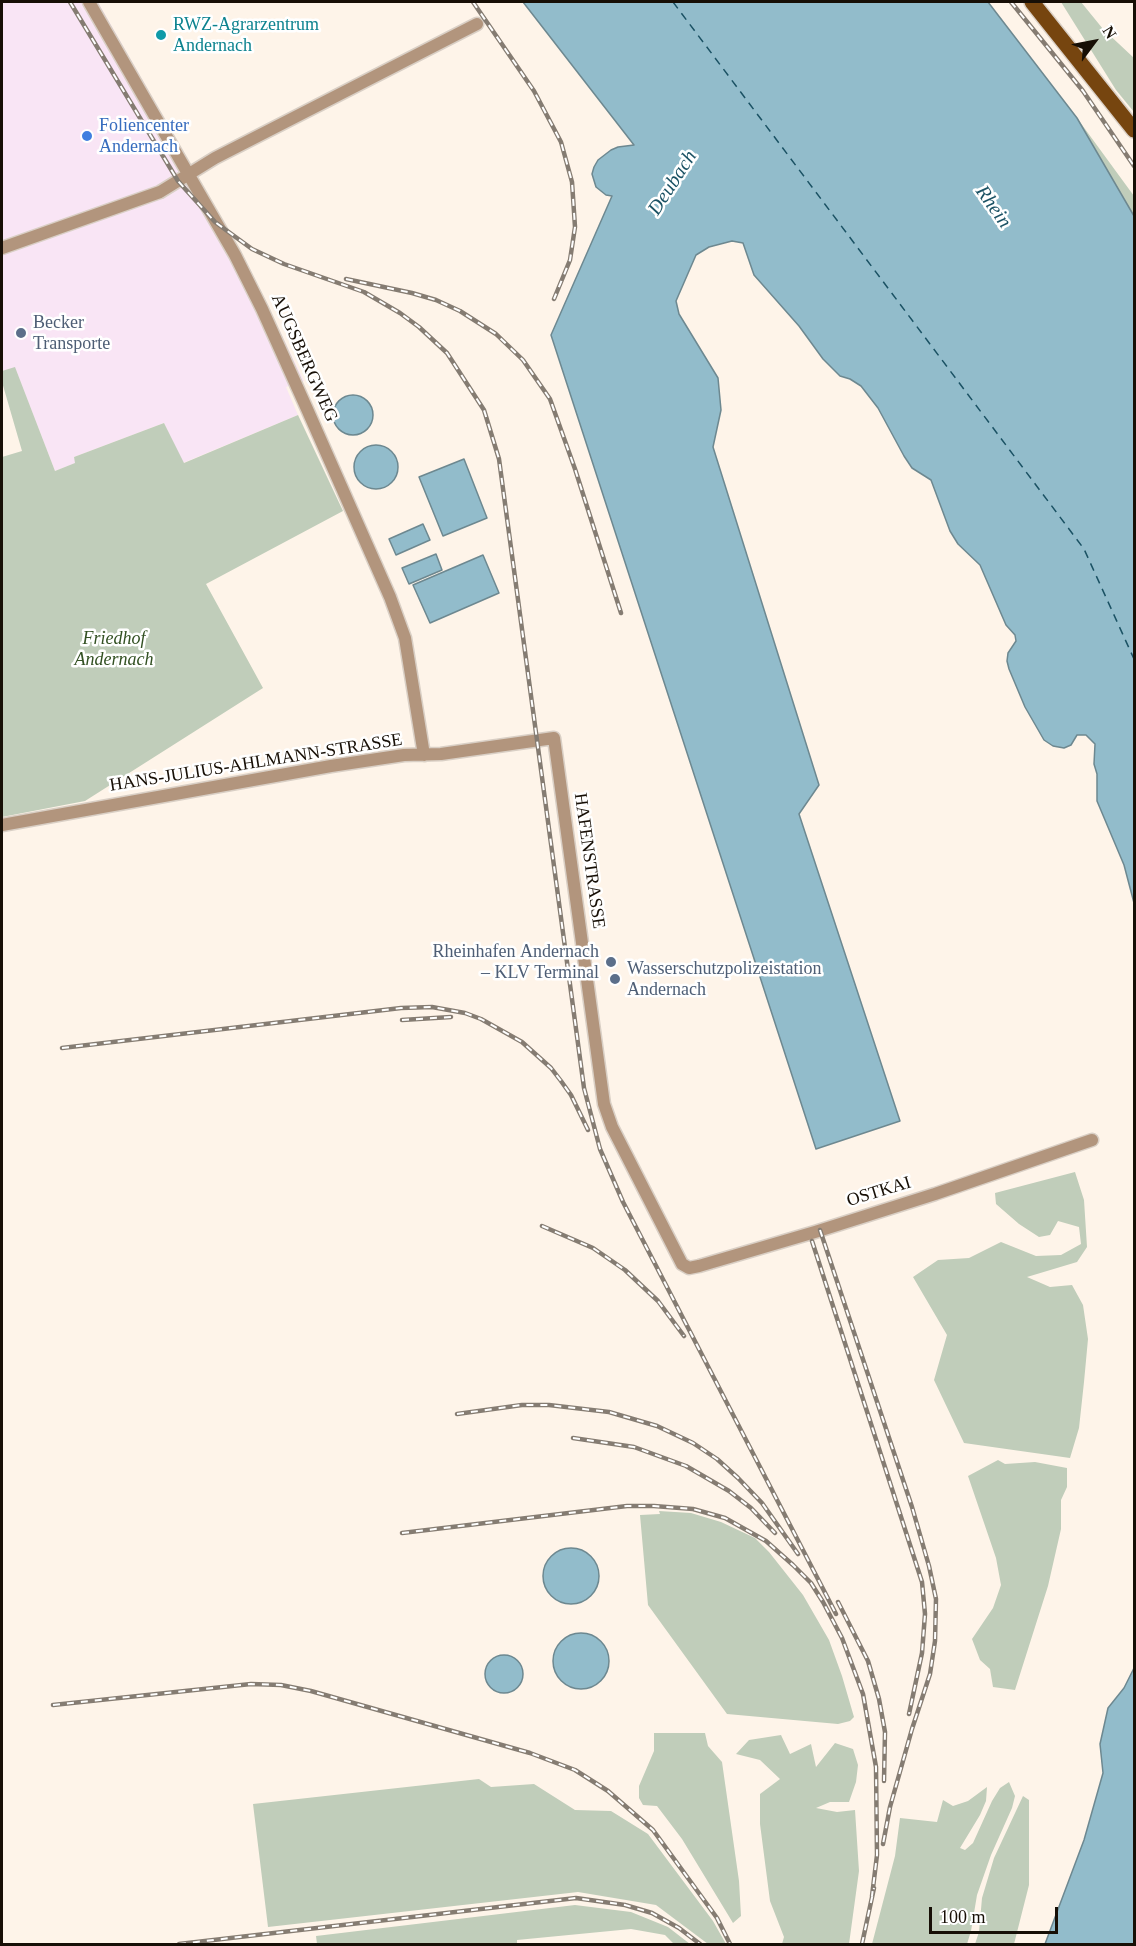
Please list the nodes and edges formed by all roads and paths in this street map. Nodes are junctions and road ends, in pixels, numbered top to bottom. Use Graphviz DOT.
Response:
graph roads {
  1 [pos="90,2"];
  2 [pos="1032,2"];
  3 [pos="477,24"];
  4 [pos="1134,130"];
  5 [pos="189,174"];
  6 [pos="2,248"];
  7 [pos="554,738"];
  8 [pos="424,755"];
  9 [pos="2,825"];
  10 [pos="1092,1140"];
  11 [pos="678,1258"];
  1 -- 5 [label="street, AUGSBERGWEG"];
  2 -- 4 [label="main road"];
  3 -- 5 [label="street"];
  5 -- 6 [label="street"];
  5 -- 8 [label="street, AUGSBERGWEG"];
  7 -- 8 [label="street, HANS-JULIUS-AHLMANN-STRASSE"];
  7 -- 11 [label="street, HAFENSTRASSE"];
  8 -- 9 [label="street, HANS-JULIUS-AHLMANN-STRASSE"];
  10 -- 11 [label="street, OSTKAI"];
}
